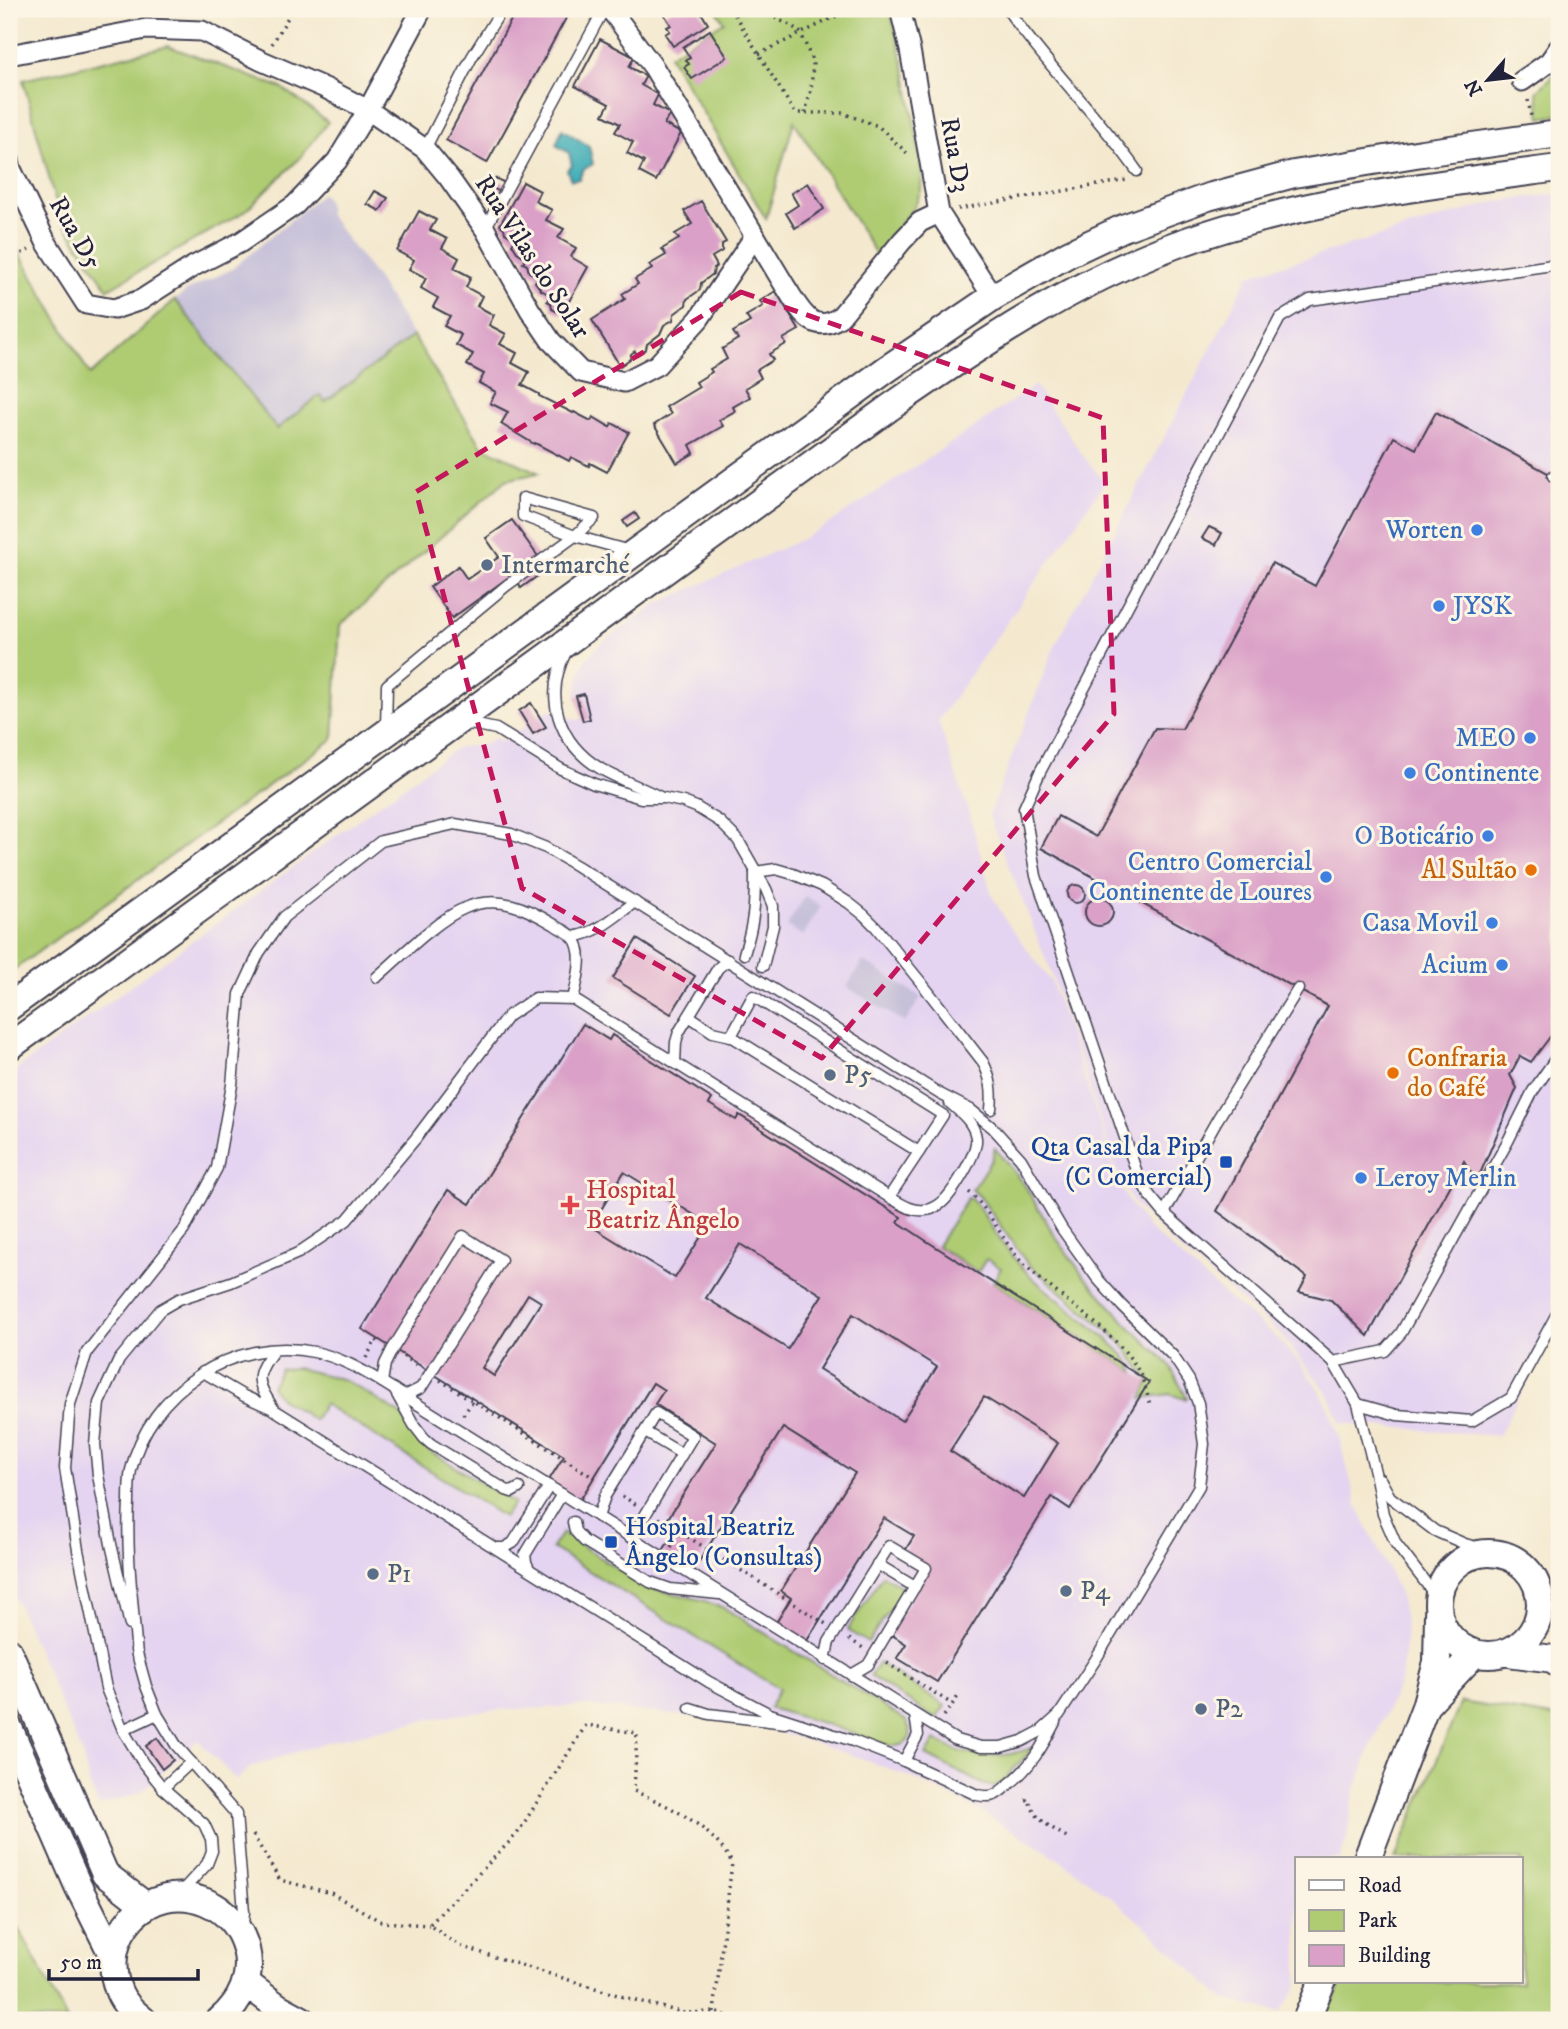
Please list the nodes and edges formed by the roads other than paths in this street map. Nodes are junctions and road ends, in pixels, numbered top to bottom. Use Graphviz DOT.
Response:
graph roads {
  1 [pos="422,9"];
  2 [pos="502,9"];
  3 [pos="604,9"];
  4 [pos="610,9"];
  5 [pos="900,9"];
  6 [pos="1007,9"];
  7 [pos="1559,48"];
  8 [pos="9,55"];
  9 [pos="1522,81"];
  10 [pos="368,110"];
  11 [pos="1548,136"];
  12 [pos="425,149"];
  13 [pos="9,160"];
  14 [pos="1559,168"];
  15 [pos="1137,171"];
  16 [pos="939,213"];
  17 [pos="485,229"];
  18 [pos="755,236"];
  19 [pos="1559,264"];
  20 [pos="993,297"];
  21 [pos="575,536"];
  22 [pos="634,552"];
  23 [pos="574,636"];
  24 [pos="446,729"];
  25 [pos="386,733"];
  26 [pos="664,798"];
  27 [pos="755,872"];
  28 [pos="635,902"];
  29 [pos="573,937"];
  30 [pos="744,954"];
  31 [pos="728,960"];
  32 [pos="763,966"];
  33 [pos="377,977"];
  34 [pos="1298,989"];
  35 [pos="573,999"];
  36 [pos="9,1007"];
  37 [pos="689,1016"];
  38 [pos="731,1036"];
  39 [pos="9,1047"];
  40 [pos="1559,1054"];
  41 [pos="676,1063"];
  42 [pos="940,1094"];
  43 [pos="991,1109"];
  44 [pos="919,1152"];
  45 [pos="889,1197"];
  46 [pos="1164,1213"];
  47 [pos="1559,1310"];
  48 [pos="274,1350"];
  49 [pos="1333,1362"];
  50 [pos="203,1372"];
  51 [pos="382,1382"];
  52 [pos="394,1389"];
  53 [pos="405,1396"];
  54 [pos="1358,1404"];
  55 [pos="273,1409"];
  56 [pos="645,1432"];
  57 [pos="682,1454"];
  58 [pos="1375,1472"];
  59 [pos="550,1486"];
  60 [pos="519,1488"];
  61 [pos="562,1494"];
  62 [pos="598,1517"];
  63 [pos="573,1522"];
  64 [pos="630,1537"];
  65 [pos="496,1548"];
  66 [pos="1504,1555"];
  67 [pos="877,1564"];
  68 [pos="530,1570"];
  69 [pos="915,1587"];
  70 [pos="722,1594"];
  71 [pos="1438,1606"];
  72 [pos="1550,1619"];
  73 [pos="9,1652"];
  74 [pos="1508,1653"];
  75 [pos="1474,1654"];
  76 [pos="137,1656"];
  77 [pos="825,1660"];
  78 [pos="1559,1664"];
  79 [pos="851,1675"];
  80 [pos="1425,1707"];
  81 [pos="690,1708"];
  82 [pos="157,1714"];
  83 [pos="915,1715"];
  84 [pos="1059,1715"];
  85 [pos="806,1727"];
  86 [pos="9,1728"];
  87 [pos="123,1730"];
  88 [pos="904,1761"];
  89 [pos="191,1762"];
  90 [pos="163,1788"];
  91 [pos="1368,1857"];
  92 [pos="177,1896"];
  93 [pos="146,1906"];
  94 [pos="242,1936"];
  95 [pos="113,1956"];
  96 [pos="246,1983"];
  97 [pos="1322,1983"];
  98 [pos="143,2020"];
  99 [pos="220,2020"];
  100 [pos="302,2020"];
  101 [pos="1306,2020"];
  1 -- 10 [label="street"];
  2 -- 12 [label="lane"];
  3 -- 17 [label="lane"];
  4 -- 18 [label="street"];
  5 -- 16 [label="street, Rua D3"];
  6 -- 15 [label="lane"];
  7 -- 9 [label="street"];
  8 -- 10 [label="street, Rua Vilas do Solar"];
  10 -- 12 [label="street, Rua Vilas do Solar"];
  10 -- 13 [label="street, Rua D5"];
  11 -- 20 [label="main road"];
  12 -- 17 [label="street, Rua Vilas do Solar"];
  14 -- 23 [label="main road"];
  16 -- 18 [label="street"];
  16 -- 20 [label="street, Rua D3"];
  17 -- 18 [label="street, Rua Vilas do Solar"];
  19 -- 46 [label="lane"];
  20 -- 22 [label="main road"];
  21 -- 21 [label="lane"];
  21 -- 22 [label="lane"];
  21 -- 25 [label="lane"];
  22 -- 25 [label="main road"];
  23 -- 24 [label="main road"];
  23 -- 26 [label="lane"];
  24 -- 26 [label="lane"];
  24 -- 39 [label="main road"];
  25 -- 36 [label="main road"];
  26 -- 27 [label="lane"];
  27 -- 30 [label="lane"];
  27 -- 32 [label="lane"];
  27 -- 43 [label="lane"];
  28 -- 29 [label="lane"];
  28 -- 31 [label="lane"];
  28 -- 87 [label="lane"];
  29 -- 33 [label="lane"];
  29 -- 35 [label="lane"];
  31 -- 37 [label="lane"];
  31 -- 42 [label="lane"];
  34 -- 46 [label="lane"];
  35 -- 41 [label="lane"];
  35 -- 76 [label="lane"];
  37 -- 38 [label="lane"];
  37 -- 41 [label="lane"];
  38 -- 44 [label="lane"];
  38 -- 44 [label="lane"];
  40 -- 49 [label="lane"];
  41 -- 45 [label="lane"];
  42 -- 45 [label="lane"];
  42 -- 84 [label="lane"];
  44 -- 45 [label="lane"];
  46 -- 49 [label="lane"];
  47 -- 54 [label="lane"];
  48 -- 50 [label="lane"];
  48 -- 51 [label="lane"];
  48 -- 55 [label="lane"];
  49 -- 54 [label="lane"];
  50 -- 55 [label="lane"];
  50 -- 76 [label="lane"];
  51 -- 52 [label="lane"];
  51 -- 53 [label="lane"];
  52 -- 53 [label="lane"];
  52 -- 60 [label="lane"];
  53 -- 59 [label="lane"];
  54 -- 58 [label="lane"];
  55 -- 65 [label="lane"];
  56 -- 57 [label="lane"];
  56 -- 57 [label="lane"];
  56 -- 62 [label="lane"];
  57 -- 64 [label="lane"];
  58 -- 66 [label="lane"];
  58 -- 71 [label="lane"];
  59 -- 61 [label="lane"];
  59 -- 65 [label="lane"];
  61 -- 62 [label="lane"];
  61 -- 68 [label="lane"];
  62 -- 64 [label="lane"];
  63 -- 70 [label="lane"];
  64 -- 70 [label="lane"];
  65 -- 68 [label="lane"];
  66 -- 71 [label="main road"];
  66 -- 72 [label="main road"];
  67 -- 69 [label="lane"];
  67 -- 69 [label="lane"];
  67 -- 77 [label="lane"];
  68 -- 85 [label="lane"];
  69 -- 79 [label="lane"];
  70 -- 77 [label="lane"];
  71 -- 75 [label="main road"];
  71 -- 80 [label="main road"];
  72 -- 74 [label="main road"];
  73 -- 93 [label="main road"];
  74 -- 75 [label="main road"];
  74 -- 78 [label="main road"];
  75 -- 80 [label="main road"];
  76 -- 82 [label="lane"];
  77 -- 79 [label="lane"];
  79 -- 83 [label="lane"];
  80 -- 91 [label="main road"];
  81 -- 85 [label="lane"];
  82 -- 87 [label="lane"];
  82 -- 89 [label="lane"];
  83 -- 84 [label="lane"];
  83 -- 88 [label="lane"];
  84 -- 88 [label="lane"];
  85 -- 88 [label="lane"];
  86 -- 95 [label="main road"];
  87 -- 90 [label="lane"];
  89 -- 90 [label="lane"];
  89 -- 94 [label="lane"];
  90 -- 92 [label="lane"];
  92 -- 93 [label="main road"];
  92 -- 94 [label="main road"];
  93 -- 95 [label="main road"];
  94 -- 96 [label="main road"];
  95 -- 98 [label="main road"];
  96 -- 99 [label="main road"];
  96 -- 100 [label="main road"];
  97 -- 101 [label="main road"];
}
